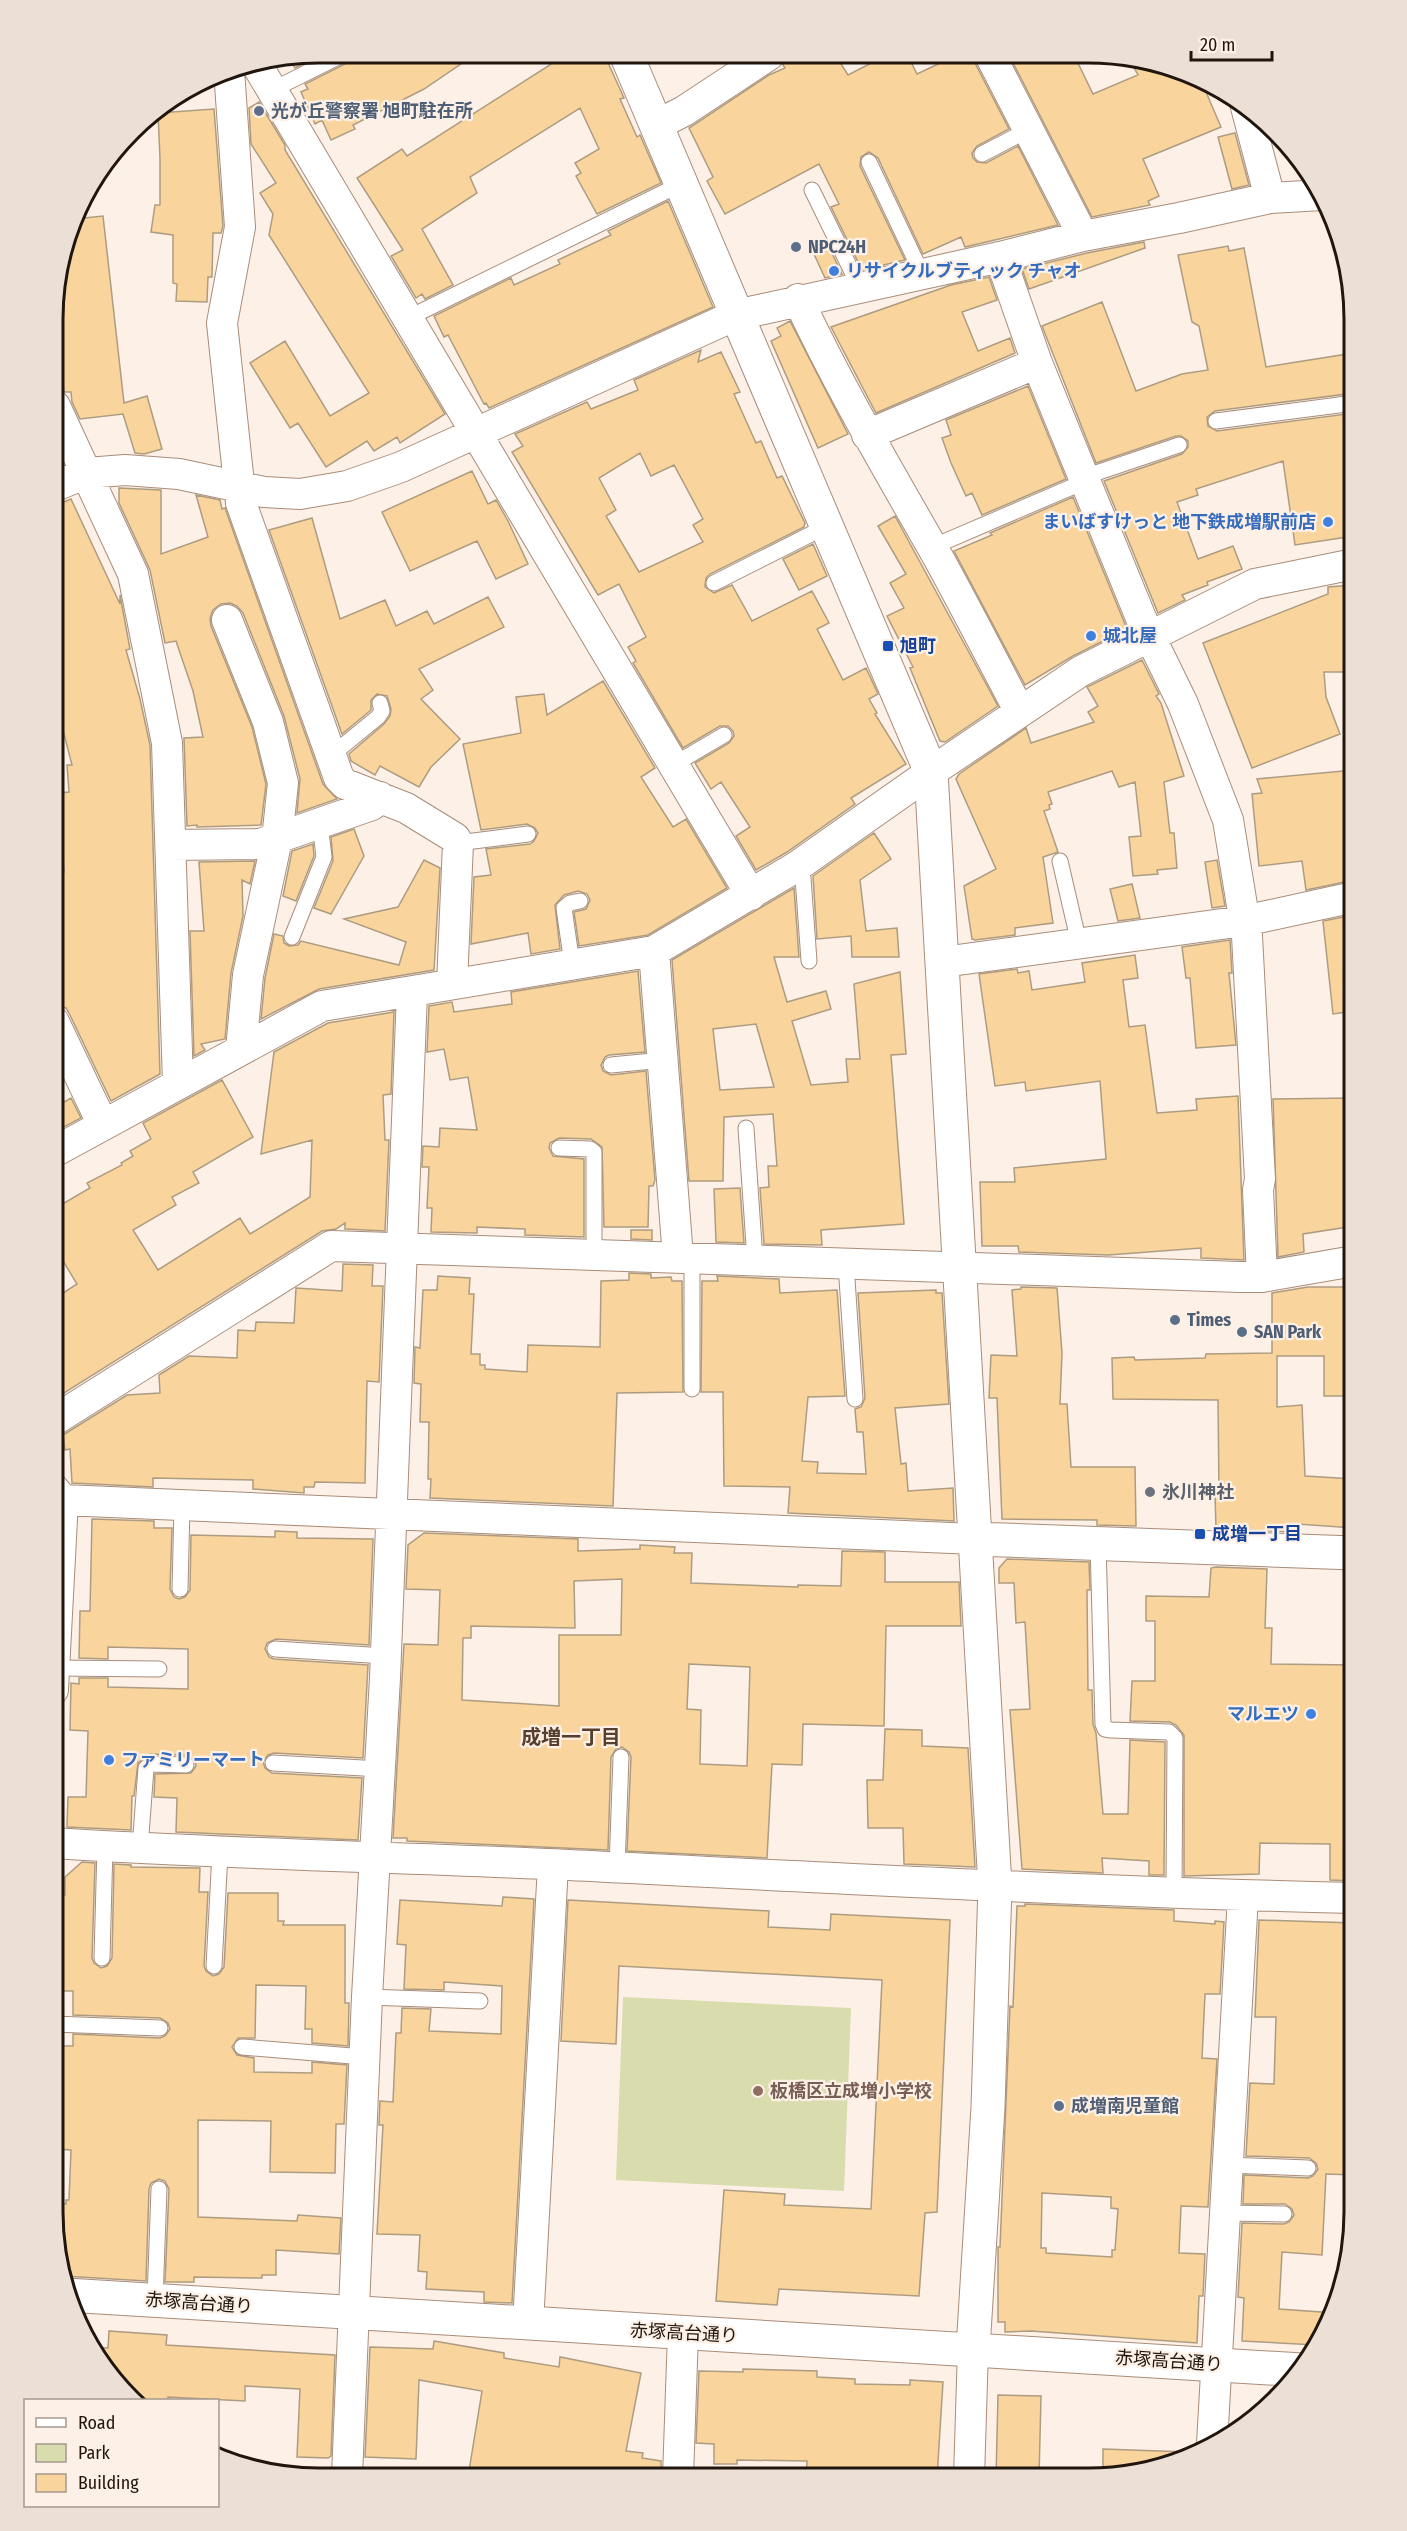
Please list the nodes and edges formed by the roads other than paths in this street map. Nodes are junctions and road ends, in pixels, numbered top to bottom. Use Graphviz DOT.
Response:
graph roads {
  1 [pos="326,63"];
  2 [pos="630,63"];
  3 [pos="757,63"];
  4 [pos="994,63"];
  5 [pos="260,70"];
  6 [pos="229,80"];
  7 [pos="272,90"];
  8 [pos="1250,121"];
  9 [pos="657,125"];
  10 [pos="1028,130"];
  11 [pos="982,154"];
  12 [pos="869,162"];
  13 [pos="681,184"];
  14 [pos="812,190"];
  15 [pos="1312,196"];
  16 [pos="1270,198"];
  17 [pos="1083,236"];
  18 [pos="1000,256"];
  19 [pos="922,274"];
  20 [pos="859,286"];
  21 [pos="798,299"];
  22 [pos="736,315"];
  23 [pos="408,318"];
  24 [pos="1037,363"];
  25 [pos="1344,404"];
  26 [pos="1216,421"];
  27 [pos="63,423"];
  28 [pos="477,432"];
  29 [pos="867,435"];
  30 [pos="1179,445"];
  31 [pos="87,473"];
  32 [pos="1085,479"];
  33 [pos="63,482"];
  34 [pos="240,486"];
  35 [pos="825,527"];
  36 [pos="932,547"];
  37 [pos="1344,566"];
  38 [pos="714,583"];
  39 [pos="227,620"];
  40 [pos="1150,637"];
  41 [pos="380,703"];
  42 [pos="1020,712"];
  43 [pos="724,735"];
  44 [pos="330,753"];
  45 [pos="673,765"];
  46 [pos="931,772"];
  47 [pos="380,797"];
  48 [pos="320,824"];
  49 [pos="528,834"];
  50 [pos="277,839"];
  51 [pos="458,843"];
  52 [pos="171,845"];
  53 [pos="1060,861"];
  54 [pos="796,867"];
  55 [pos="751,895"];
  56 [pos="1344,899"];
  57 [pos="580,901"];
  58 [pos="1244,921"];
  59 [pos="292,937"];
  60 [pos="1078,943"];
  61 [pos="654,951"];
  62 [pos="809,960"];
  63 [pos="943,962"];
  64 [pos="572,964"];
  65 [pos="452,984"];
  66 [pos="412,993"];
  67 [pos="63,1041"];
  68 [pos="241,1050"];
  69 [pos="663,1060"];
  70 [pos="611,1065"];
  71 [pos="178,1083"];
  72 [pos="103,1125"];
  73 [pos="746,1128"];
  74 [pos="63,1147"];
  75 [pos="559,1148"];
  76 [pos="401,1249"];
  77 [pos="594,1255"];
  78 [pos="685,1257"];
  79 [pos="755,1260"];
  80 [pos="1344,1263"];
  81 [pos="846,1264"];
  82 [pos="958,1268"];
  83 [pos="1262,1277"];
  84 [pos="692,1389"];
  85 [pos="855,1399"];
  86 [pos="63,1415"];
  87 [pos="63,1494"];
  88 [pos="182,1506"];
  89 [pos="390,1516"];
  90 [pos="975,1539"];
  91 [pos="1098,1544"];
  92 [pos="1344,1553"];
  93 [pos="180,1589"];
  94 [pos="275,1649"];
  95 [pos="384,1656"];
  96 [pos="159,1669"];
  97 [pos="63,1678"];
  98 [pos="621,1757"];
  99 [pos="273,1763"];
  100 [pos="186,1764"];
  101 [pos="381,1769"];
  102 [pos="63,1844"];
  103 [pos="105,1846"];
  104 [pos="140,1848"];
  105 [pos="220,1853"];
  106 [pos="376,1859"];
  107 [pos="553,1865"];
  108 [pos="617,1868"];
  109 [pos="995,1886"];
  110 [pos="1174,1891"];
  111 [pos="1243,1896"];
  112 [pos="1344,1898"];
  113 [pos="102,1958"];
  114 [pos="214,1966"];
  115 [pos="367,1997"];
  116 [pos="480,2001"];
  117 [pos="63,2024"];
  118 [pos="160,2028"];
  119 [pos="242,2048"];
  120 [pos="364,2057"];
  121 [pos="1228,2165"];
  122 [pos="1308,2168"];
  123 [pos="159,2189"];
  124 [pos="1226,2213"];
  125 [pos="1284,2214"];
  126 [pos="78,2296"];
  127 [pos="155,2300"];
  128 [pos="355,2313"];
  129 [pos="528,2324"];
  130 [pos="683,2333"];
  131 [pos="973,2349"];
  132 [pos="1216,2364"];
  133 [pos="1290,2369"];
  134 [pos="1212,2436"];
  135 [pos="347,2468"];
  136 [pos="678,2468"];
  137 [pos="969,2468"];
  1 -- 7 [label="lane"];
  2 -- 9 [label="street"];
  3 -- 9 [label="street"];
  4 -- 10 [label="street"];
  5 -- 7 [label="street"];
  6 -- 34 [label="street"];
  7 -- 23 [label="street"];
  8 -- 16 [label="street"];
  9 -- 13 [label="street"];
  10 -- 11 [label="lane"];
  10 -- 17 [label="street"];
  12 -- 19 [label="lane"];
  13 -- 22 [label="street"];
  13 -- 23 [label="lane"];
  14 -- 20 [label="lane"];
  15 -- 16 [label="street"];
  16 -- 17 [label="street"];
  17 -- 18 [label="street"];
  18 -- 19 [label="street"];
  18 -- 24 [label="street"];
  19 -- 20 [label="street"];
  20 -- 21 [label="street"];
  21 -- 22 [label="street"];
  21 -- 29 [label="street"];
  22 -- 28 [label="street"];
  22 -- 35 [label="street"];
  23 -- 28 [label="street"];
  24 -- 29 [label="street"];
  24 -- 32 [label="street"];
  25 -- 26 [label="lane"];
  27 -- 31 [label="street"];
  28 -- 34 [label="street"];
  28 -- 45 [label="street"];
  29 -- 36 [label="street"];
  30 -- 32 [label="lane"];
  31 -- 33 [label="street"];
  31 -- 34 [label="street"];
  31 -- 52 [label="street"];
  32 -- 36 [label="lane"];
  32 -- 40 [label="street"];
  34 -- 44 [label="street"];
  35 -- 38 [label="lane"];
  35 -- 46 [label="street"];
  36 -- 42 [label="street"];
  37 -- 40 [label="street"];
  39 -- 50 [label="street"];
  40 -- 42 [label="street"];
  40 -- 58 [label="street"];
  41 -- 44 [label="lane"];
  42 -- 46 [label="street"];
  43 -- 45 [label="lane"];
  44 -- 47 [label="street"];
  45 -- 55 [label="street"];
  46 -- 54 [label="street"];
  46 -- 63 [label="street"];
  47 -- 48 [label="street"];
  47 -- 51 [label="street"];
  48 -- 50 [label="street"];
  48 -- 59 [label="lane"];
  49 -- 51 [label="lane"];
  50 -- 52 [label="street"];
  50 -- 68 [label="street"];
  51 -- 65 [label="street"];
  52 -- 71 [label="street"];
  53 -- 60 [label="lane"];
  54 -- 55 [label="street"];
  54 -- 62 [label="lane"];
  55 -- 61 [label="street"];
  56 -- 58 [label="street"];
  57 -- 64 [label="lane"];
  58 -- 60 [label="street"];
  58 -- 83 [label="street"];
  60 -- 63 [label="street"];
  61 -- 64 [label="street"];
  61 -- 69 [label="street"];
  63 -- 82 [label="street"];
  64 -- 65 [label="street"];
  65 -- 66 [label="street"];
  66 -- 68 [label="street"];
  66 -- 76 [label="street"];
  67 -- 72 [label="street"];
  68 -- 71 [label="street"];
  69 -- 70 [label="lane"];
  69 -- 78 [label="street"];
  71 -- 72 [label="street"];
  72 -- 74 [label="street"];
  73 -- 79 [label="lane"];
  75 -- 77 [label="lane"];
  76 -- 77 [label="street"];
  76 -- 86 [label="street"];
  76 -- 89 [label="street"];
  77 -- 78 [label="street"];
  78 -- 79 [label="street"];
  78 -- 84 [label="lane"];
  79 -- 81 [label="street"];
  80 -- 83 [label="street"];
  81 -- 82 [label="street"];
  81 -- 85 [label="lane"];
  82 -- 83 [label="street"];
  82 -- 90 [label="street"];
  87 -- 88 [label="street"];
  88 -- 89 [label="street"];
  88 -- 93 [label="lane"];
  89 -- 90 [label="street"];
  89 -- 95 [label="street"];
  90 -- 91 [label="street"];
  90 -- 109 [label="street"];
  91 -- 92 [label="street"];
  91 -- 110 [label="lane"];
  94 -- 95 [label="lane"];
  95 -- 101 [label="street"];
  96 -- 97 [label="lane"];
  98 -- 108 [label="lane"];
  99 -- 101 [label="lane"];
  100 -- 104 [label="lane"];
  101 -- 106 [label="street"];
  102 -- 103 [label="street"];
  103 -- 104 [label="street"];
  103 -- 113 [label="lane"];
  104 -- 105 [label="street"];
  105 -- 106 [label="street"];
  105 -- 114 [label="lane"];
  106 -- 107 [label="street"];
  106 -- 115 [label="street"];
  107 -- 108 [label="street"];
  107 -- 129 [label="street"];
  108 -- 109 [label="street"];
  109 -- 110 [label="street"];
  109 -- 131 [label="street"];
  110 -- 111 [label="street"];
  111 -- 112 [label="street"];
  111 -- 121 [label="street"];
  115 -- 116 [label="lane"];
  115 -- 120 [label="street"];
  117 -- 118 [label="lane"];
  119 -- 120 [label="lane"];
  120 -- 128 [label="street"];
  121 -- 122 [label="lane"];
  121 -- 124 [label="street"];
  123 -- 127 [label="lane"];
  124 -- 125 [label="lane"];
  124 -- 132 [label="street"];
  126 -- 127 [label="street, 赤塚高台通り"];
  127 -- 128 [label="street, 赤塚高台通り"];
  128 -- 129 [label="street, 赤塚高台通り"];
  128 -- 135 [label="street"];
  129 -- 130 [label="street, 赤塚高台通り"];
  130 -- 131 [label="street, 赤塚高台通り"];
  130 -- 136 [label="street"];
  131 -- 132 [label="street, 赤塚高台通り"];
  131 -- 137 [label="street"];
  132 -- 133 [label="street, 赤塚高台通り"];
  132 -- 134 [label="street"];
}
